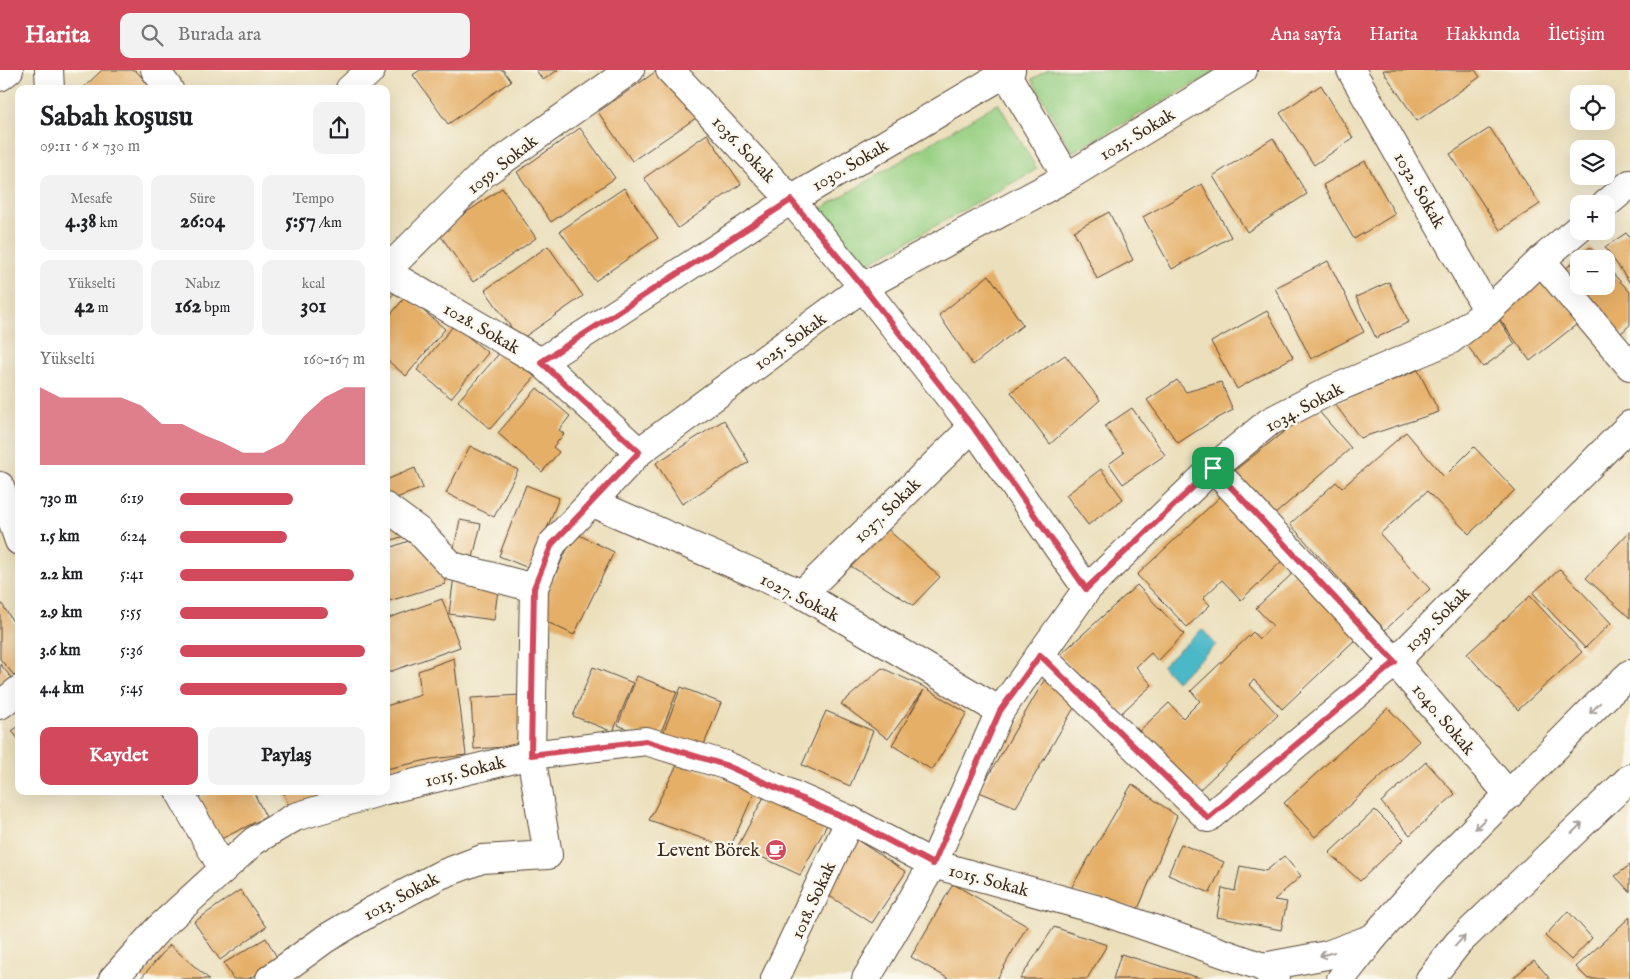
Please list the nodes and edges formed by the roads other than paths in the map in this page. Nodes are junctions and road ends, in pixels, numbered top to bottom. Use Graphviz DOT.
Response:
graph roads {
  1 [pos="9,70"];
  2 [pos="49,70"];
  3 [pos="155,70"];
  4 [pos="371,70"];
  5 [pos="630,70"];
  6 [pos="670,70"];
  7 [pos="1243,70"];
  8 [pos="1351,70"];
  9 [pos="1007,71"];
  10 [pos="0,77"];
  11 [pos="50,85"];
  12 [pos="166,85"];
  13 [pos="354,85"];
  14 [pos="1067,177"];
  15 [pos="1630,184"];
  16 [pos="1615,196"];
  17 [pos="791,200"];
  18 [pos="1570,235"];
  19 [pos="1540,260"];
  20 [pos="390,268"];
  21 [pos="390,274"];
  22 [pos="863,287"];
  23 [pos="1488,311"];
  24 [pos="541,362"];
  25 [pos="1630,366"];
  26 [pos="1630,425"];
  27 [pos="973,427"];
  28 [pos="639,452"];
  29 [pos="1213,468"];
  30 [pos="0,486"];
  31 [pos="590,502"];
  32 [pos="390,510"];
  33 [pos="15,529"];
  34 [pos="534,588"];
  35 [pos="1086,589"];
  36 [pos="802,594"];
  37 [pos="1040,655"];
  38 [pos="1395,662"];
  39 [pos="1630,674"];
  40 [pos="15,693"];
  41 [pos="0,705"];
  42 [pos="1000,711"];
  43 [pos="531,755"];
  44 [pos="1630,778"];
  45 [pos="390,789"];
  46 [pos="181,795"];
  47 [pos="369,795"];
  48 [pos="1509,795"];
  49 [pos="850,820"];
  50 [pos="548,855"];
  51 [pos="933,864"];
  52 [pos="223,869"];
  53 [pos="1373,938"];
  54 [pos="1270,973"];
  55 [pos="113,979"];
  56 [pos="270,979"];
  57 [pos="775,979"];
  58 [pos="866,979"];
  59 [pos="1341,979"];
  60 [pos="1430,979"];
  1 -- 10 [label="street"];
  2 -- 11 [label="street"];
  3 -- 12 [label="street"];
  4 -- 13 [label="street"];
  5 -- 20 [label="street, 1059. Sokak"];
  6 -- 17 [label="street, 1036. Sokak"];
  7 -- 14 [label="street, 1025. Sokak"];
  8 -- 23 [label="street, 1032. Sokak"];
  9 -- 14 [label="street"];
  9 -- 17 [label="street, 1030. Sokak"];
  14 -- 22 [label="street, 1025. Sokak"];
  15 -- 16 [label="street"];
  17 -- 22 [label="street, 1036. Sokak"];
  17 -- 24 [label="street, 1030. Sokak"];
  18 -- 19 [label="street, 1034. Sokak"];
  19 -- 23 [label="street, 1034. Sokak"];
  19 -- 25 [label="street"];
  21 -- 24 [label="street, 1028. Sokak"];
  22 -- 27 [label="street, 1036. Sokak"];
  22 -- 28 [label="street, 1025. Sokak"];
  23 -- 29 [label="street, 1034. Sokak"];
  24 -- 28 [label="street, 1028. Sokak"];
  26 -- 38 [label="street, 1039. Sokak"];
  27 -- 35 [label="street, 1036. Sokak"];
  27 -- 36 [label="street, 1037. Sokak"];
  28 -- 31 [label="street, 1025. Sokak"];
  29 -- 35 [label="street, 1034. Sokak"];
  29 -- 38 [label="street, 1040. Sokak"];
  30 -- 33 [label="street"];
  31 -- 34 [label="street, 1025. Sokak"];
  31 -- 36 [label="street, 1027. Sokak"];
  32 -- 34 [label="street"];
  34 -- 43 [label="street, 1025. Sokak"];
  35 -- 37 [label="street, 1034. Sokak"];
  36 -- 42 [label="street, 1027. Sokak"];
  37 -- 38 [label="street, 1039. Sokak"];
  37 -- 42 [label="street, 1034. Sokak"];
  38 -- 48 [label="street, 1040. Sokak"];
  39 -- 48 [label="street, one-way"];
  40 -- 41 [label="street"];
  42 -- 51 [label="street, 1034. Sokak"];
  43 -- 45 [label="street, 1015. Sokak"];
  43 -- 49 [label="street, 1015. Sokak"];
  43 -- 50 [label="street, 1025. Sokak"];
  60 -- 44 [label="street, one-way"];
  46 -- 52 [label="street"];
  47 -- 52 [label="street"];
  48 -- 53 [label="street, one-way"];
  49 -- 51 [label="street, 1015. Sokak"];
  49 -- 57 [label="street, 1018. Sokak"];
  50 -- 56 [label="street, 1013. Sokak"];
  51 -- 54 [label="street, 1015. Sokak"];
  51 -- 58 [label="street, 1034. Sokak"];
  52 -- 55 [label="street"];
  53 -- 54 [label="street, one-way"];
  53 -- 59 [label="street"];
}
